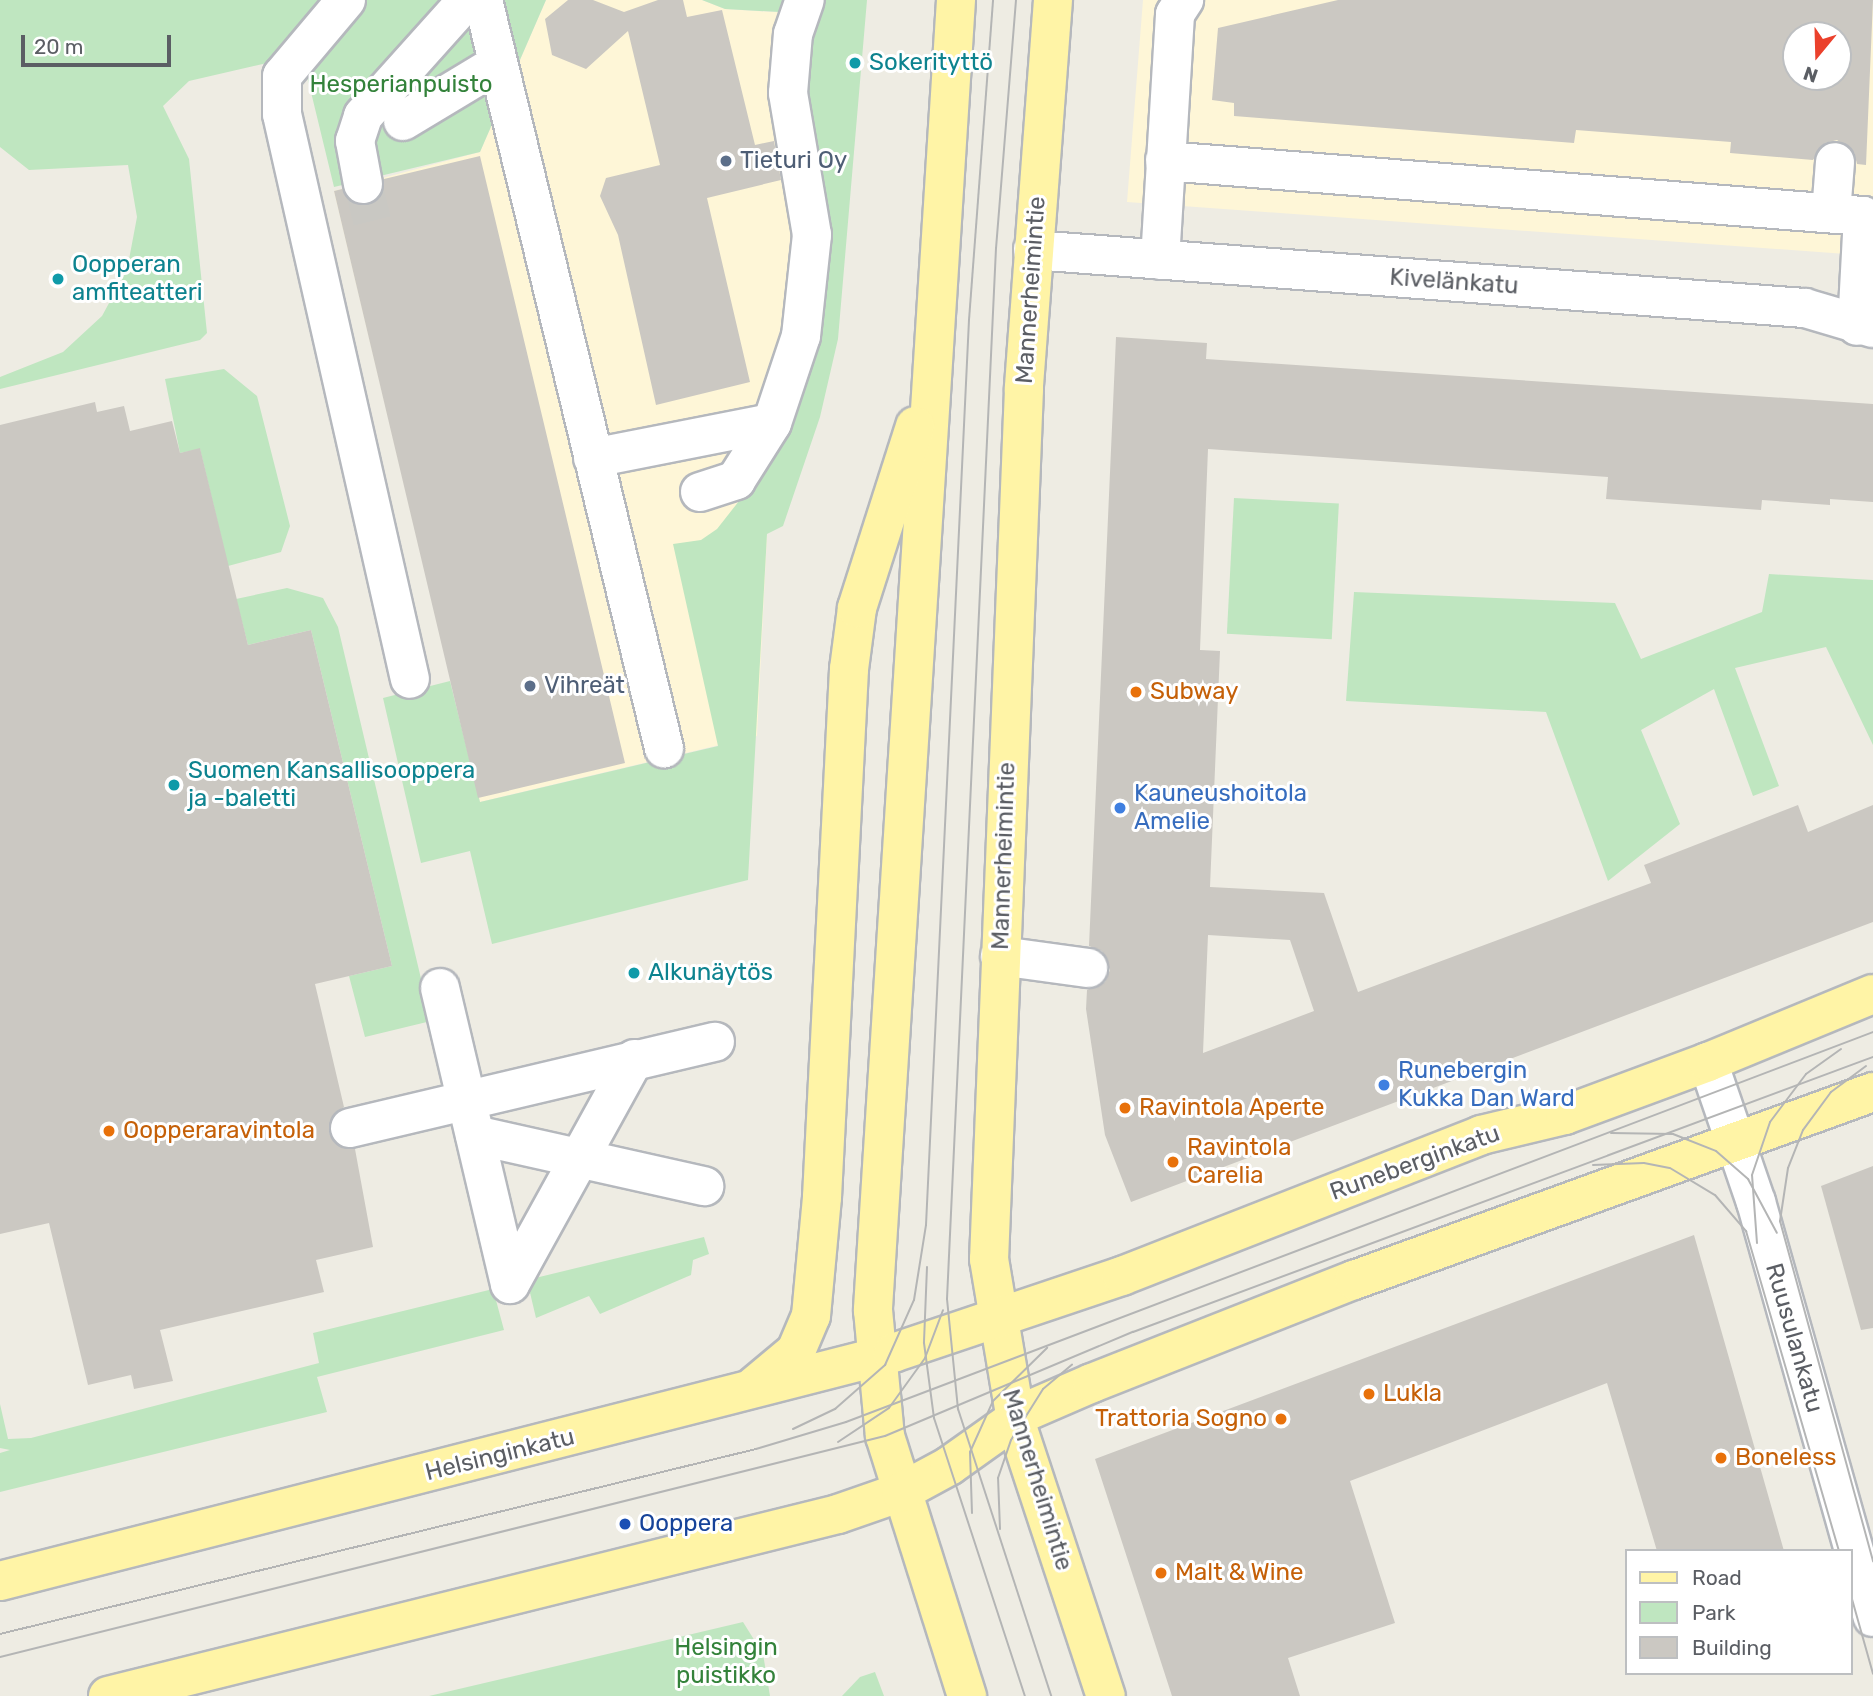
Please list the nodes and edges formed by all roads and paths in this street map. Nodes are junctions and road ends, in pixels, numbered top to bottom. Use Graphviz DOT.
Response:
graph roads {
  1 [pos="346,0"];
  2 [pos="467,0"];
  3 [pos="483,0"];
  4 [pos="805,0"];
  5 [pos="956,0"];
  6 [pos="1053,0"];
  7 [pos="1184,0"];
  8 [pos="496,65"];
  9 [pos="403,121"];
  10 [pos="1165,161"];
  11 [pos="1835,162"];
  12 [pos="363,184"];
  13 [pos="1831,213"];
  14 [pos="1033,250"];
  15 [pos="1160,260"];
  16 [pos="1865,327"];
  17 [pos="930,381"];
  18 [pos="772,423"];
  19 [pos="593,458"];
  20 [pos="700,492"];
  21 [pos="410,680"];
  22 [pos="664,748"];
  23 [pos="1000,956"];
  24 [pos="1088,968"];
  25 [pos="440,988"];
  26 [pos="1873,994"];
  27 [pos="715,1042"];
  28 [pos="635,1059"];
  29 [pos="1708,1062"];
  30 [pos="1873,1092"];
  31 [pos="471,1118"];
  32 [pos="349,1128"];
  33 [pos="1737,1144"];
  34 [pos="580,1159"];
  35 [pos="704,1186"];
  36 [pos="997,1320"];
  37 [pos="874,1359"];
  38 [pos="742,1395"];
  39 [pos="1016,1419"];
  40 [pos="901,1492"];
  41 [pos="0,1581"];
  42 [pos="1873,1617"];
  43 [pos="108,1696"];
  44 [pos="967,1696"];
  45 [pos="1107,1696"];
  1 -- 21 [label="street"];
  2 -- 12 [label="street"];
  3 -- 8 [label="street"];
  4 -- 18 [label="street"];
  5 -- 17 [label="main road"];
  6 -- 14 [label="main road, Mannerheimintie"];
  7 -- 10 [label="street"];
  8 -- 9 [label="street"];
  8 -- 19 [label="street"];
  10 -- 13 [label="street"];
  10 -- 15 [label="street"];
  11 -- 13 [label="street"];
  13 -- 16 [label="street"];
  14 -- 15 [label="street, Kivelänkatu"];
  14 -- 23 [label="main road, Mannerheimintie"];
  15 -- 16 [label="street, Kivelänkatu"];
  17 -- 37 [label="main road"];
  17 -- 38 [label="main road"];
  18 -- 19 [label="street"];
  18 -- 20 [label="street"];
  19 -- 22 [label="street"];
  23 -- 24 [label="street"];
  23 -- 36 [label="main road, Mannerheimintie"];
  25 -- 31 [label="street"];
  26 -- 29 [label="main road, Runeberginkatu"];
  27 -- 28 [label="street"];
  28 -- 31 [label="street"];
  28 -- 34 [label="street"];
  29 -- 33 [label="street, Ruusulankatu"];
  29 -- 36 [label="main road, Runeberginkatu"];
  30 -- 33 [label="main road"];
  31 -- 32 [label="street"];
  31 -- 34 [label="street"];
  31 -- 34 [label="street"];
  33 -- 39 [label="main road"];
  33 -- 42 [label="street, Ruusulankatu"];
  34 -- 35 [label="street"];
  36 -- 37 [label="main road, Helsinginkatu"];
  36 -- 39 [label="main road, Mannerheimintie"];
  37 -- 38 [label="main road, Helsinginkatu"];
  37 -- 40 [label="main road"];
  38 -- 41 [label="main road, Helsinginkatu"];
  39 -- 40 [label="main road"];
  39 -- 45 [label="main road, Mannerheimintie"];
  40 -- 43 [label="main road"];
  40 -- 44 [label="main road"];
}
